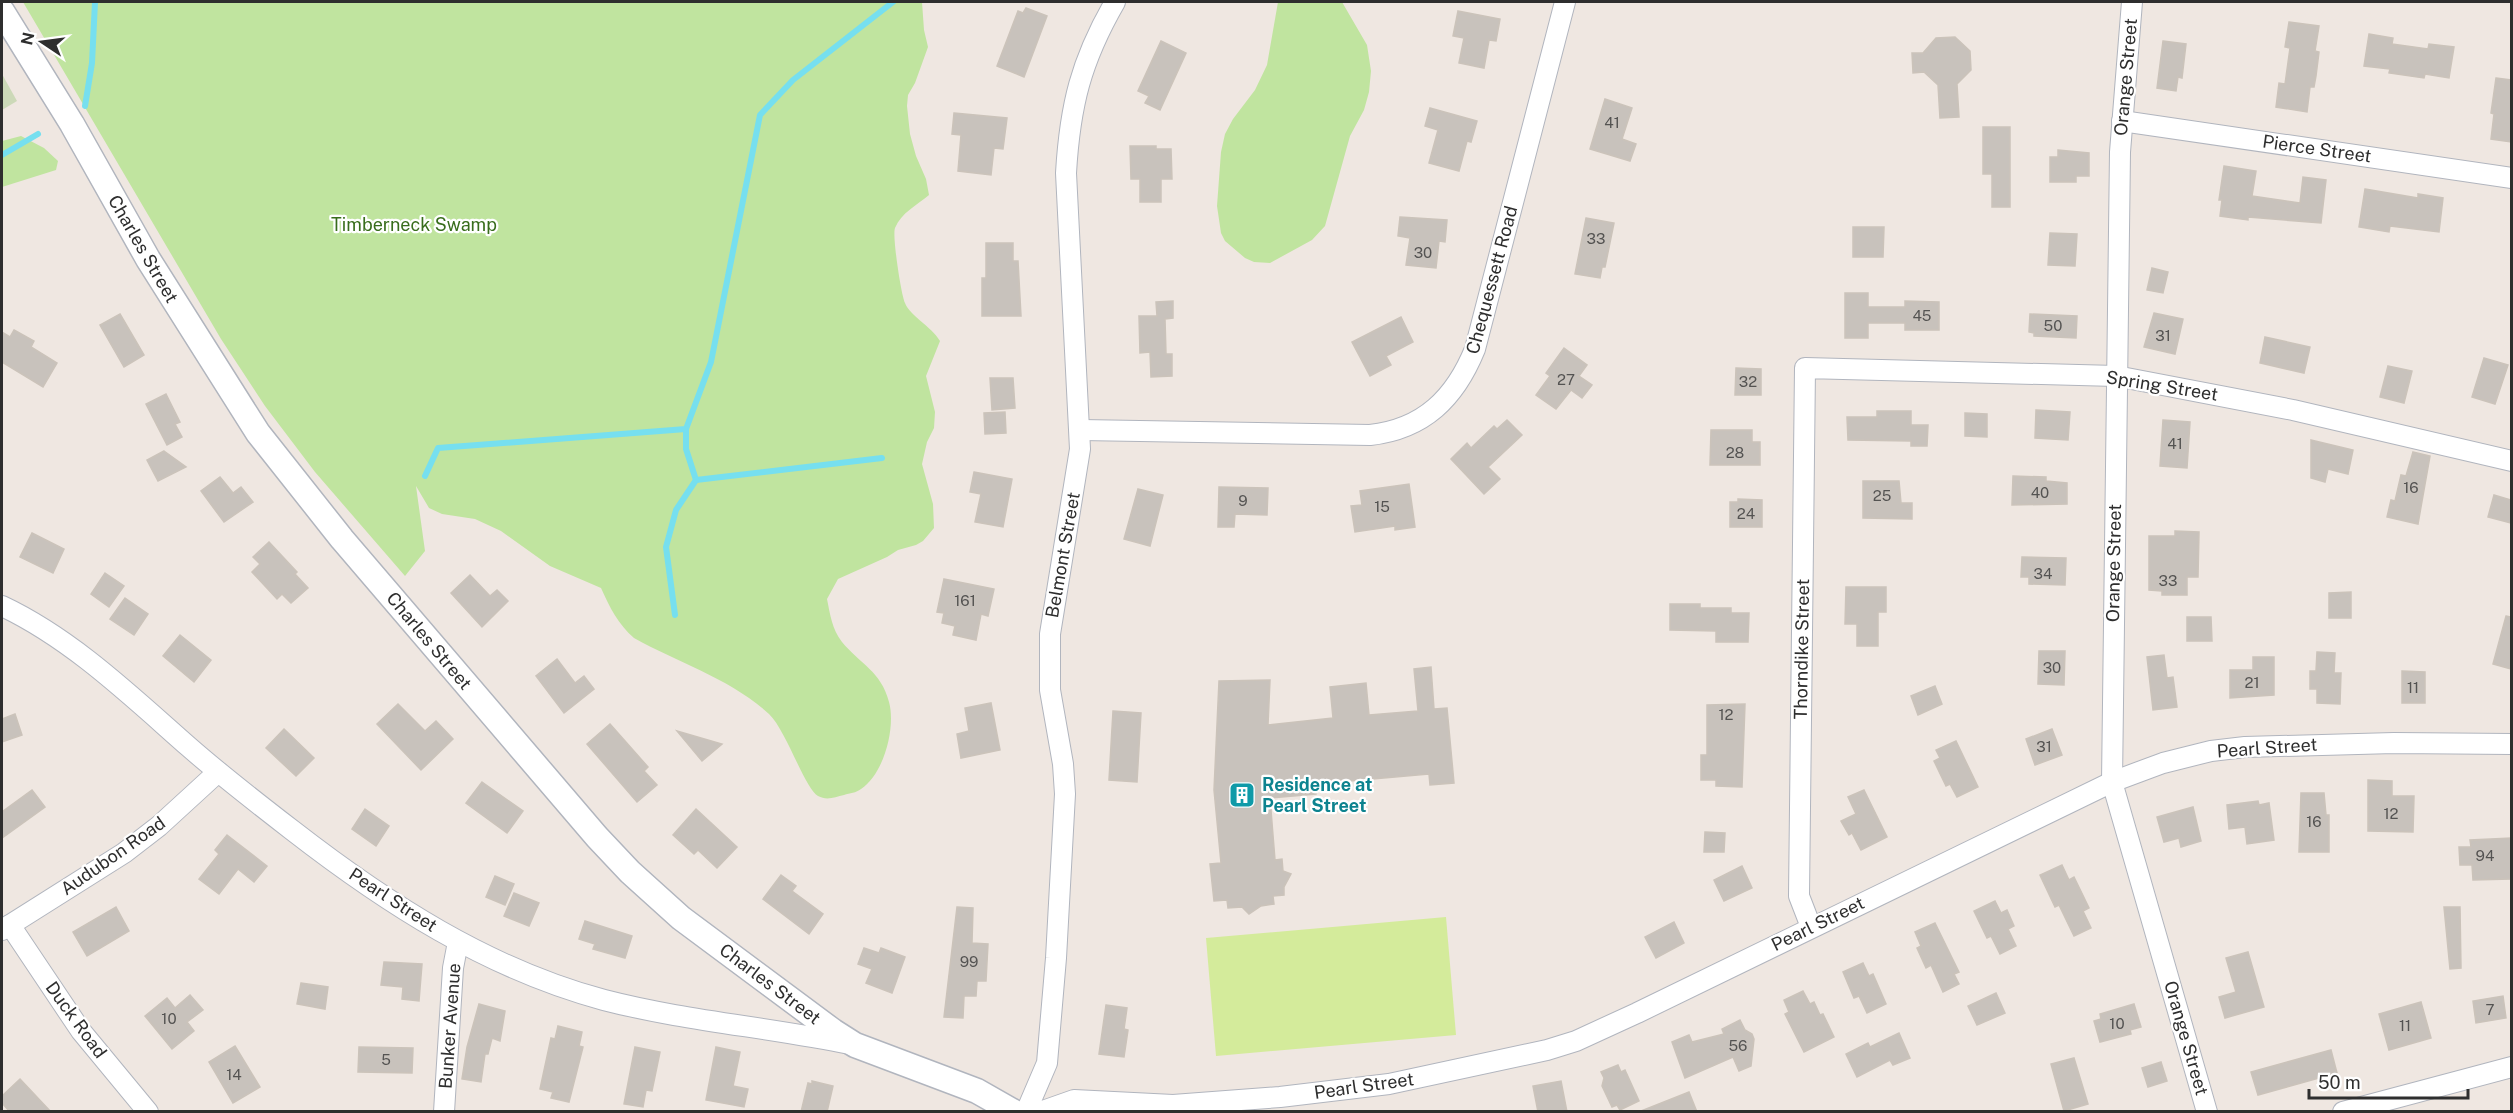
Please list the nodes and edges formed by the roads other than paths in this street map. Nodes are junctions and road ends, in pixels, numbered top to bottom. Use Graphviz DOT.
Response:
graph roads {
  1 [pos="1115,2"];
  2 [pos="1565,2"];
  3 [pos="2133,2"];
  4 [pos="2,11"];
  5 [pos="2122,121"];
  6 [pos="2511,178"];
  7 [pos="1804,368"];
  8 [pos="2116,376"];
  9 [pos="1081,429"];
  10 [pos="2511,461"];
  11 [pos="2,606"];
  12 [pos="2511,744"];
  13 [pos="218,772"];
  14 [pos="2112,782"];
  15 [pos="1811,927"];
  16 [pos="6,928"];
  17 [pos="458,942"];
  18 [pos="855,1045"];
  19 [pos="2511,1067"];
  20 [pos="1117,1107"];
  21 [pos="147,1112"];
  22 [pos="444,1112"];
  23 [pos="1014,1112"];
  24 [pos="1026,1112"];
  25 [pos="1040,1112"];
  26 [pos="2207,1112"];
  27 [pos="2343,1112"];
  1 -- 9 [label="street, Belmont Street"];
  2 -- 9 [label="street, Chequessett Road"];
  3 -- 5 [label="street, Orange Street"];
  4 -- 18 [label="street, Charles Street"];
  5 -- 6 [label="street, Pierce Street"];
  5 -- 8 [label="street, Orange Street"];
  7 -- 8 [label="street, Spring Street"];
  7 -- 15 [label="street, Thorndike Street"];
  8 -- 10 [label="street, Spring Street"];
  8 -- 14 [label="street, Orange Street"];
  9 -- 24 [label="street, Belmont Street"];
  11 -- 13 [label="street, Pearl Street"];
  12 -- 14 [label="street, Pearl Street"];
  13 -- 16 [label="street, Audubon Road"];
  13 -- 17 [label="street, Pearl Street"];
  14 -- 15 [label="street, Pearl Street"];
  14 -- 26 [label="street, Orange Street"];
  15 -- 20 [label="street, Pearl Street"];
  16 -- 21 [label="street, Duck Road"];
  17 -- 18 [label="street, Pearl Street"];
  17 -- 22 [label="street, Bunker Avenue"];
  18 -- 23 [label="street, Charles Street"];
  19 -- 27 [label="street"];
  20 -- 25 [label="street, Pearl Street"];
}
